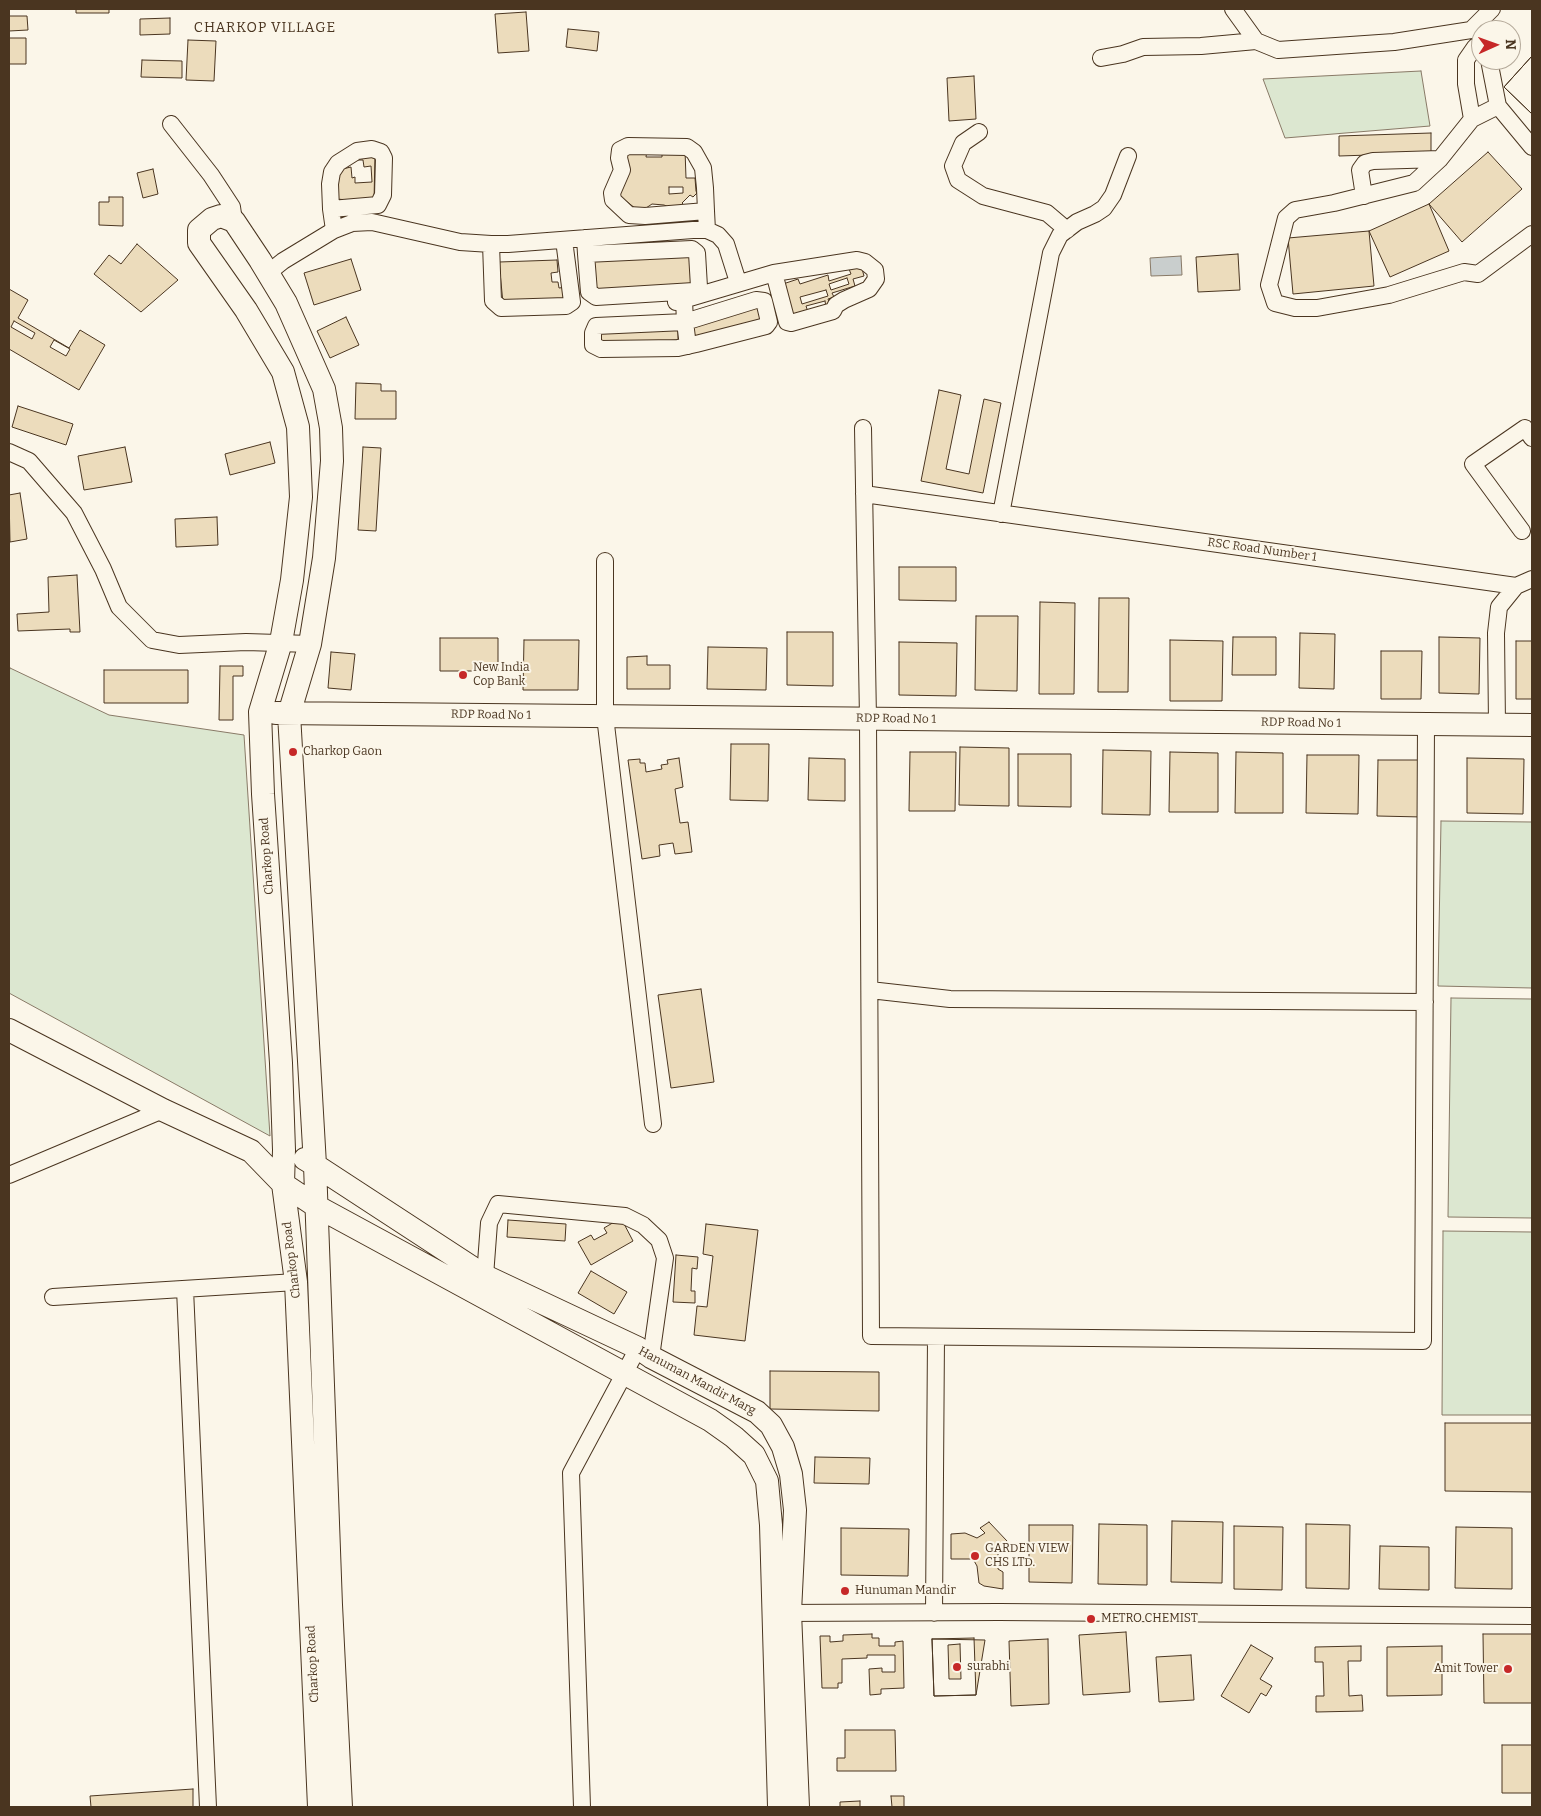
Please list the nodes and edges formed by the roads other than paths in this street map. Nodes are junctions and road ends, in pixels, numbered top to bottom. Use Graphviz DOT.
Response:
graph roads {
  1 [pos="1233,9"];
  2 [pos="1492,9"];
  3 [pos="1481,20"];
  4 [pos="1471,30"];
  5 [pos="1256,40"];
  6 [pos="1471,56"];
  7 [pos="1101,58"];
  8 [pos="1492,70"];
  9 [pos="1498,106"];
  10 [pos="1472,119"];
  11 [pos="171,124"];
  12 [pos="979,132"];
  13 [pos="1532,147"];
  14 [pos="1128,156"];
  15 [pos="1440,158"];
  16 [pos="1364,196"];
  17 [pos="331,209"];
  18 [pos="706,211"];
  19 [pos="234,221"];
  20 [pos="334,230"];
  21 [pos="707,230"];
  22 [pos="1067,230"];
  23 [pos="1532,234"];
  24 [pos="564,240"];
  25 [pos="490,244"];
  26 [pos="585,246"];
  27 [pos="268,273"];
  28 [pos="774,273"];
  29 [pos="738,282"];
  30 [pos="685,322"];
  31 [pos="688,346"];
  32 [pos="863,428"];
  33 [pos="1530,429"];
  34 [pos="9,452"];
  35 [pos="864,494"];
  36 [pos="1000,514"];
  37 [pos="1522,531"];
  38 [pos="605,561"];
  39 [pos="1532,579"];
  40 [pos="1516,586"];
  41 [pos="280,642"];
  42 [pos="310,644"];
  43 [pos="260,712"];
  44 [pos="289,714"];
  45 [pos="605,716"];
  46 [pos="868,719"];
  47 [pos="1426,724"];
  48 [pos="1497,725"];
  49 [pos="1532,725"];
  50 [pos="870,990"];
  51 [pos="1425,1002"];
  52 [pos="9,1030"];
  53 [pos="163,1110"];
  54 [pos="652,1124"];
  55 [pos="284,1150"];
  56 [pos="251,1151"];
  57 [pos="315,1164"];
  58 [pos="9,1175"];
  59 [pos="283,1184"];
  60 [pos="316,1206"];
  61 [pos="485,1276"];
  62 [pos="296,1282"];
  63 [pos="185,1289"];
  64 [pos="53,1297"];
  65 [pos="936,1337"];
  66 [pos="644,1353"];
  67 [pos="624,1374"];
  68 [pos="782,1612"];
  69 [pos="934,1613"];
  70 [pos="1532,1616"];
  71 [pos="208,1807"];
  72 [pos="319,1807"];
  73 [pos="342,1807"];
  74 [pos="582,1807"];
  75 [pos="778,1807"];
  76 [pos="798,1807"];
  1 -- 5 [label="street"];
  2 -- 3 [label="street"];
  4 -- 5 [label="street"];
  5 -- 7 [label="street"];
  6 -- 10 [label="street"];
  8 -- 9 [label="street"];
  9 -- 10 [label="street"];
  9 -- 13 [label="street"];
  10 -- 15 [label="street"];
  11 -- 19 [label="street"];
  12 -- 22 [label="street"];
  14 -- 22 [label="street"];
  15 -- 16 [label="street"];
  15 -- 16 [label="street"];
  16 -- 23 [label="street"];
  17 -- 20 [label="street"];
  18 -- 18 [label="street"];
  18 -- 21 [label="street"];
  19 -- 27 [label="street"];
  19 -- 41 [label="street, Charkop Road"];
  20 -- 25 [label="street"];
  20 -- 27 [label="street"];
  21 -- 26 [label="street"];
  21 -- 29 [label="street"];
  22 -- 36 [label="street"];
  24 -- 25 [label="street"];
  24 -- 25 [label="street"];
  24 -- 26 [label="street"];
  26 -- 26 [label="street"];
  27 -- 42 [label="street"];
  28 -- 28 [label="street"];
  28 -- 29 [label="street"];
  29 -- 30 [label="street"];
  30 -- 31 [label="street"];
  30 -- 31 [label="street"];
  30 -- 31 [label="street"];
  32 -- 35 [label="street"];
  33 -- 37 [label="street"];
  34 -- 41 [label="street"];
  35 -- 36 [label="street, RSC Road Number 1"];
  35 -- 46 [label="street"];
  36 -- 40 [label="street, RSC Road Number 1"];
  38 -- 45 [label="street"];
  39 -- 40 [label="street"];
  40 -- 48 [label="street"];
  41 -- 42 [label="street"];
  41 -- 43 [label="street, Charkop Road"];
  42 -- 44 [label="street"];
  43 -- 44 [label="street, RDP Road No 1"];
  43 -- 55 [label="street, Charkop Road"];
  44 -- 45 [label="street, RDP Road No 1"];
  44 -- 57 [label="street, Charkop Road"];
  45 -- 46 [label="street, RDP Road No 1"];
  45 -- 54 [label="street"];
  46 -- 47 [label="street, RDP Road No 1"];
  46 -- 50 [label="street"];
  47 -- 48 [label="street, RDP Road No 1"];
  47 -- 51 [label="street"];
  48 -- 49 [label="street, RDP Road No 1"];
  50 -- 51 [label="street"];
  50 -- 65 [label="street"];
  51 -- 65 [label="street"];
  52 -- 53 [label="street"];
  53 -- 56 [label="street"];
  53 -- 58 [label="street"];
  55 -- 56 [label="street"];
  55 -- 57 [label="street, Hanuman Mandir Marg"];
  55 -- 59 [label="street, Charkop Road"];
  56 -- 59 [label="street"];
  57 -- 60 [label="street, Charkop Road"];
  57 -- 61 [label="street, Hanuman Mandir Marg"];
  59 -- 60 [label="street"];
  59 -- 62 [label="street, Charkop Road"];
  60 -- 67 [label="street"];
  60 -- 73 [label="street, Charkop Road"];
  61 -- 66 [label="street, Hanuman Mandir Marg"];
  61 -- 66 [label="street"];
  62 -- 63 [label="street"];
  62 -- 72 [label="street, Charkop Road"];
  63 -- 64 [label="street"];
  63 -- 71 [label="street"];
  65 -- 69 [label="street"];
  66 -- 67 [label="street"];
  66 -- 68 [label="street, Hanuman Mandir Marg"];
  67 -- 68 [label="street"];
  67 -- 74 [label="street"];
  68 -- 69 [label="street"];
  68 -- 75 [label="street"];
  68 -- 76 [label="street, Hanuman Mandir Marg"];
  69 -- 70 [label="street"];
}
